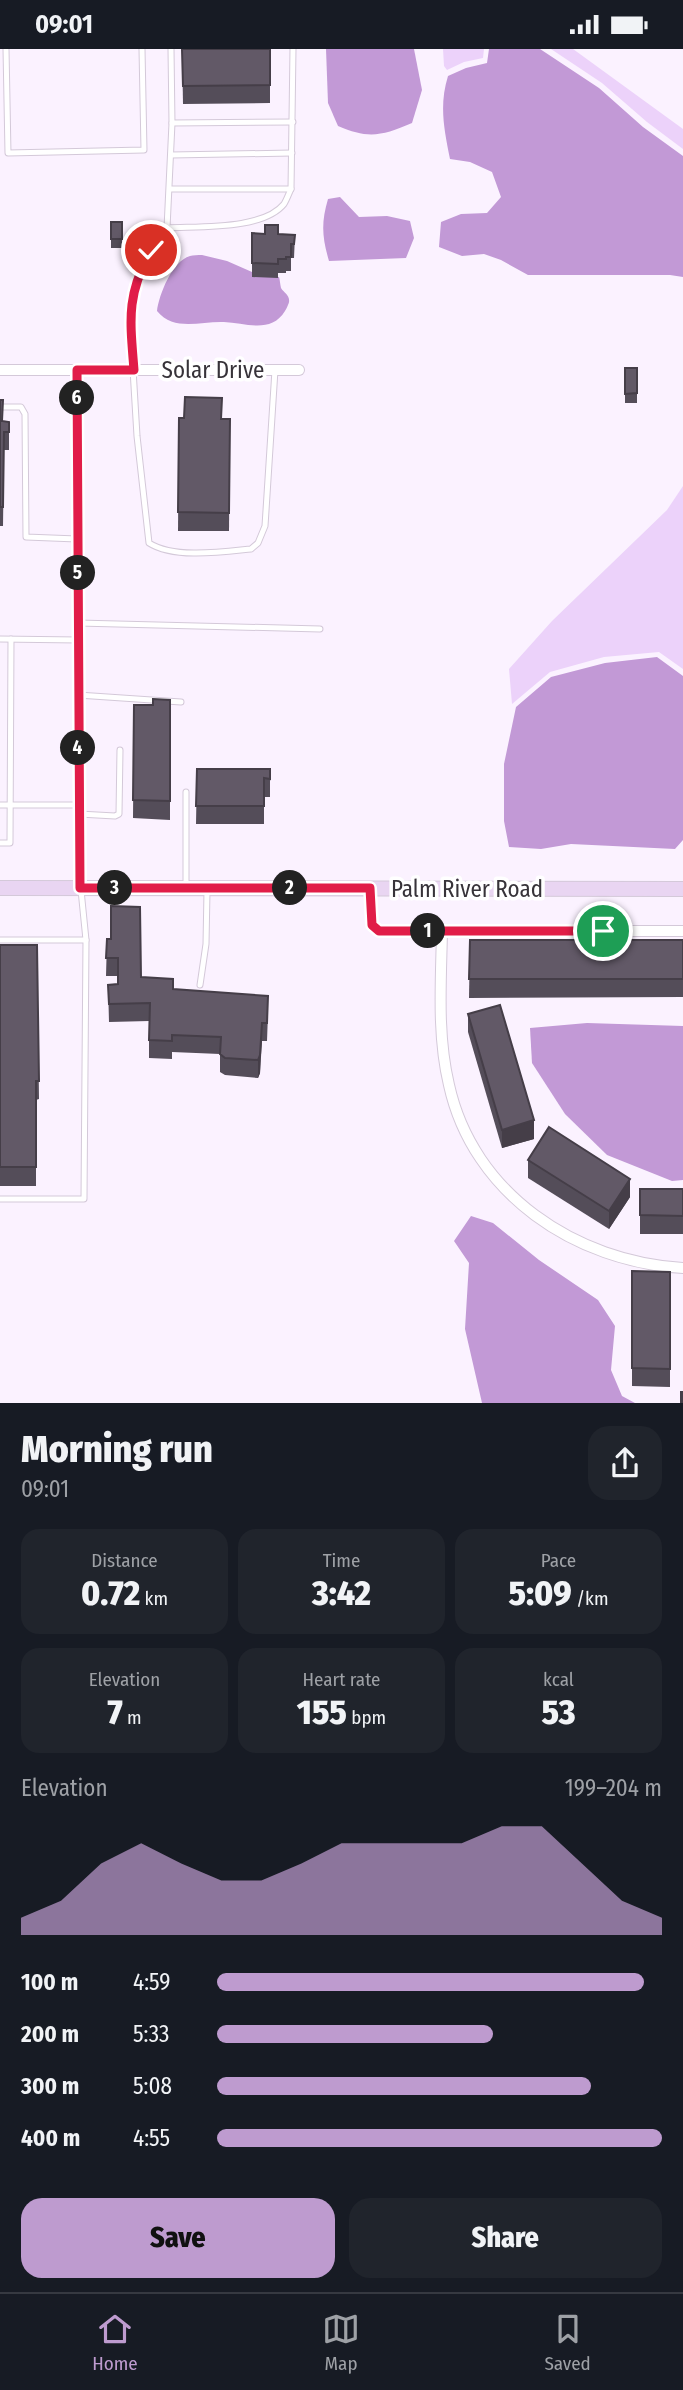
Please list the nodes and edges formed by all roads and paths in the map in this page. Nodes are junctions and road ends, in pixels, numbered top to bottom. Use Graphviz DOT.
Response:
graph roads {
  1 [pos="6,49"];
  2 [pos="142,49"];
  3 [pos="172,49"];
  4 [pos="293,49"];
  5 [pos="293,122"];
  6 [pos="172,123"];
  7 [pos="292,153"];
  8 [pos="171,155"];
  9 [pos="170,189"];
  10 [pos="291,189"];
  11 [pos="167,228"];
  12 [pos="0,370"];
  13 [pos="77,370"];
  14 [pos="134,370"];
  15 [pos="275,370"];
  16 [pos="299,370"];
  17 [pos="0,407"];
  18 [pos="78,539"];
  19 [pos="78,622"];
  20 [pos="320,629"];
  21 [pos="0,639"];
  22 [pos="11,639"];
  23 [pos="78,640"];
  24 [pos="78,695"];
  25 [pos="181,702"];
  26 [pos="120,750"];
  27 [pos="186,792"];
  28 [pos="0,805"];
  29 [pos="11,805"];
  30 [pos="79,810"];
  31 [pos="0,843"];
  32 [pos="0,888"];
  33 [pos="80,888"];
  34 [pos="187,888"];
  35 [pos="207,888"];
  36 [pos="370,888"];
  37 [pos="683,889"];
  38 [pos="442,931"];
  39 [pos="683,931"];
  40 [pos="0,940"];
  41 [pos="86,940"];
  42 [pos="200,985"];
  43 [pos="0,1199"];
  44 [pos="683,1268"];
  1 -- 2 [label="lane"];
  3 -- 6 [label="lane"];
  4 -- 5 [label="lane"];
  5 -- 6 [label="lane"];
  5 -- 7 [label="lane"];
  6 -- 8 [label="lane"];
  7 -- 8 [label="lane"];
  7 -- 10 [label="lane"];
  8 -- 9 [label="lane"];
  9 -- 10 [label="lane"];
  9 -- 11 [label="lane"];
  10 -- 11 [label="lane"];
  11 -- 14 [label="lane"];
  12 -- 13 [label="street, Solar Drive"];
  13 -- 14 [label="street, Solar Drive"];
  13 -- 18 [label="street"];
  14 -- 15 [label="street, Solar Drive"];
  14 -- 15 [label="lane"];
  15 -- 16 [label="street, Solar Drive"];
  17 -- 18 [label="lane"];
  18 -- 19 [label="street"];
  19 -- 20 [label="lane"];
  19 -- 23 [label="street"];
  21 -- 22 [label="lane"];
  22 -- 23 [label="lane"];
  22 -- 29 [label="lane"];
  23 -- 24 [label="street"];
  24 -- 25 [label="lane"];
  24 -- 30 [label="street"];
  26 -- 30 [label="lane"];
  27 -- 34 [label="lane"];
  28 -- 29 [label="lane"];
  29 -- 30 [label="lane"];
  29 -- 31 [label="lane"];
  30 -- 33 [label="street"];
  32 -- 33 [label="street, Palm River Road"];
  33 -- 34 [label="street, Palm River Road"];
  33 -- 41 [label="lane"];
  34 -- 35 [label="street, Palm River Road"];
  35 -- 36 [label="street, Palm River Road"];
  35 -- 42 [label="lane"];
  36 -- 37 [label="street, Palm River Road"];
  36 -- 38 [label="street"];
  38 -- 39 [label="street"];
  38 -- 44 [label="street"];
  40 -- 41 [label="lane"];
  41 -- 43 [label="lane"];
}
